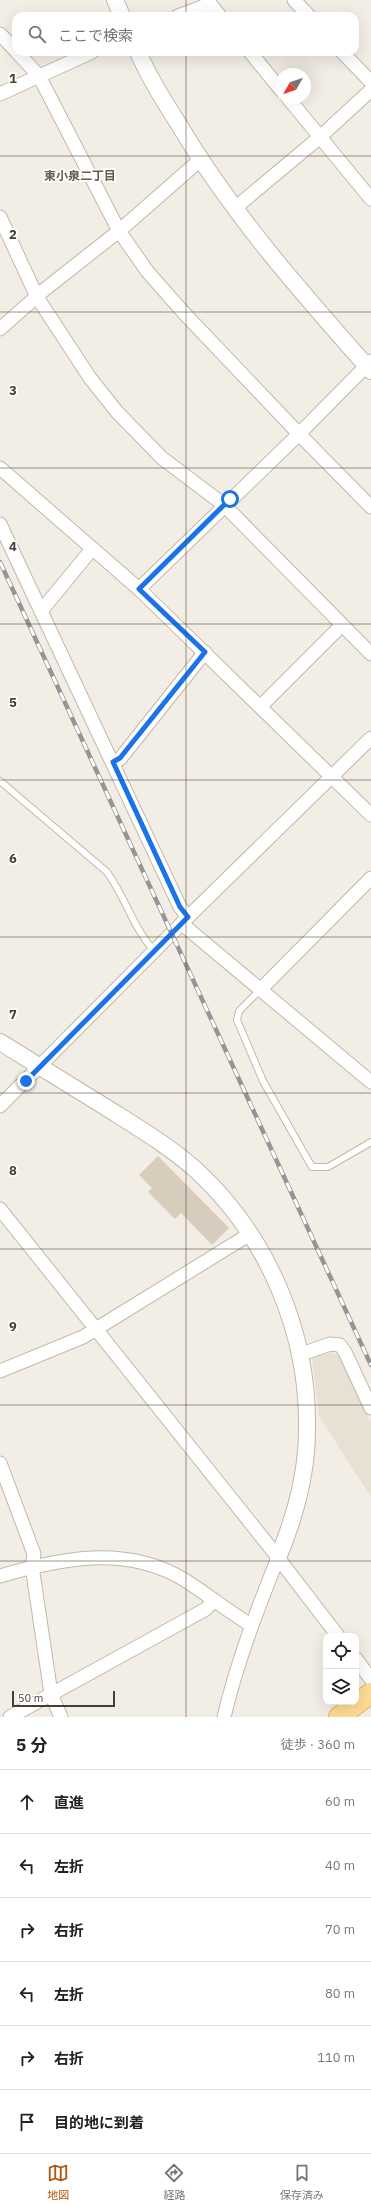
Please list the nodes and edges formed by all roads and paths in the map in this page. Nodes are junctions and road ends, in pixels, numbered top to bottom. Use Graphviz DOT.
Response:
graph roads {
  1 [pos="115,0"];
  2 [pos="294,0"];
  3 [pos="209,2"];
  4 [pos="120,12"];
  5 [pos="187,12"];
  6 [pos="217,12"];
  7 [pos="305,12"];
  8 [pos="0,34"];
  9 [pos="12,48"];
  10 [pos="20,56"];
  11 [pos="83,56"];
  12 [pos="140,56"];
  13 [pos="253,56"];
  14 [pos="346,56"];
  15 [pos="39,76"];
  16 [pos="371,82"];
  17 [pos="275,83"];
  18 [pos="371,90"];
  19 [pos="0,94"];
  20 [pos="293,104"];
  21 [pos="320,137"];
  22 [pos="200,160"];
  23 [pos="371,199"];
  24 [pos="235,208"];
  25 [pos="0,217"];
  26 [pos="119,231"];
  27 [pos="37,297"];
  28 [pos="0,329"];
  29 [pos="369,366"];
  30 [pos="299,434"];
  31 [pos="0,468"];
  32 [pos="224,505"];
  33 [pos="371,507"];
  34 [pos="0,524"];
  35 [pos="92,549"];
  36 [pos="139,589"];
  37 [pos="41,612"];
  38 [pos="342,625"];
  39 [pos="205,652"];
  40 [pos="371,654"];
  41 [pos="261,706"];
  42 [pos="371,738"];
  43 [pos="113,762"];
  44 [pos="332,777"];
  45 [pos="0,781"];
  46 [pos="371,815"];
  47 [pos="371,878"];
  48 [pos="185,921"];
  49 [pos="154,951"];
  50 [pos="260,990"];
  51 [pos="0,1042"];
  52 [pos="40,1067"];
  53 [pos="371,1082"];
  54 [pos="0,1106"];
  55 [pos="371,1142"];
  56 [pos="0,1209"];
  57 [pos="250,1234"];
  58 [pos="95,1329"];
  59 [pos="299,1354"];
  60 [pos="0,1371"];
  61 [pos="371,1408"];
  62 [pos="0,1463"];
  63 [pos="278,1558"];
  64 [pos="32,1566"];
  65 [pos="0,1576"];
  66 [pos="214,1600"];
  67 [pos="255,1629"];
  68 [pos="336,1633"];
  69 [pos="359,1663"];
  70 [pos="371,1679"];
  71 [pos="371,1693"];
  72 [pos="51,1694"];
  73 [pos="10,1717"];
  74 [pos="61,1717"];
  75 [pos="224,1717"];
  76 [pos="339,1717"];
  1 -- 4 [label="street"];
  2 -- 7 [label="street"];
  3 -- 5 [label="street"];
  3 -- 6 [label="street"];
  8 -- 9 [label="street"];
  10 -- 15 [label="street"];
  11 -- 15 [label="street"];
  12 -- 22 [label="street"];
  13 -- 17 [label="street"];
  14 -- 16 [label="street"];
  15 -- 19 [label="street"];
  15 -- 26 [label="street"];
  18 -- 21 [label="street"];
  20 -- 21 [label="street"];
  21 -- 23 [label="street"];
  21 -- 24 [label="street"];
  22 -- 24 [label="street"];
  22 -- 26 [label="street"];
  24 -- 29 [label="street"];
  25 -- 27 [label="street"];
  26 -- 27 [label="street"];
  26 -- 30 [label="street"];
  27 -- 28 [label="street"];
  27 -- 32 [label="street"];
  29 -- 30 [label="street"];
  30 -- 32 [label="street"];
  30 -- 33 [label="street"];
  31 -- 35 [label="street"];
  32 -- 36 [label="street"];
  32 -- 38 [label="street"];
  34 -- 37 [label="street"];
  35 -- 36 [label="street"];
  35 -- 37 [label="street"];
  36 -- 39 [label="street"];
  37 -- 43 [label="street"];
  38 -- 40 [label="street"];
  38 -- 41 [label="street"];
  39 -- 41 [label="street"];
  39 -- 43 [label="street"];
  41 -- 44 [label="street"];
  42 -- 44 [label="street"];
  43 -- 48 [label="street"];
  44 -- 46 [label="street"];
  44 -- 48 [label="street"];
  45 -- 49 [label="lane"];
  47 -- 50 [label="street"];
  48 -- 49 [label="street"];
  48 -- 50 [label="street"];
  49 -- 52 [label="street"];
  50 -- 53 [label="street"];
  50 -- 55 [label="lane"];
  51 -- 52 [label="street"];
  52 -- 54 [label="street"];
  52 -- 57 [label="street"];
  56 -- 58 [label="street"];
  57 -- 58 [label="street"];
  57 -- 59 [label="street"];
  58 -- 60 [label="street"];
  58 -- 63 [label="street"];
  59 -- 61 [label="street"];
  59 -- 63 [label="street"];
  62 -- 64 [label="street"];
  63 -- 67 [label="street"];
  63 -- 68 [label="street"];
  64 -- 65 [label="street"];
  64 -- 66 [label="street"];
  64 -- 72 [label="street"];
  66 -- 67 [label="street"];
  66 -- 72 [label="street"];
  67 -- 75 [label="street"];
  69 -- 70 [label="street"];
  71 -- 76 [label="main road"];
  72 -- 73 [label="street"];
  72 -- 74 [label="street"];
}
